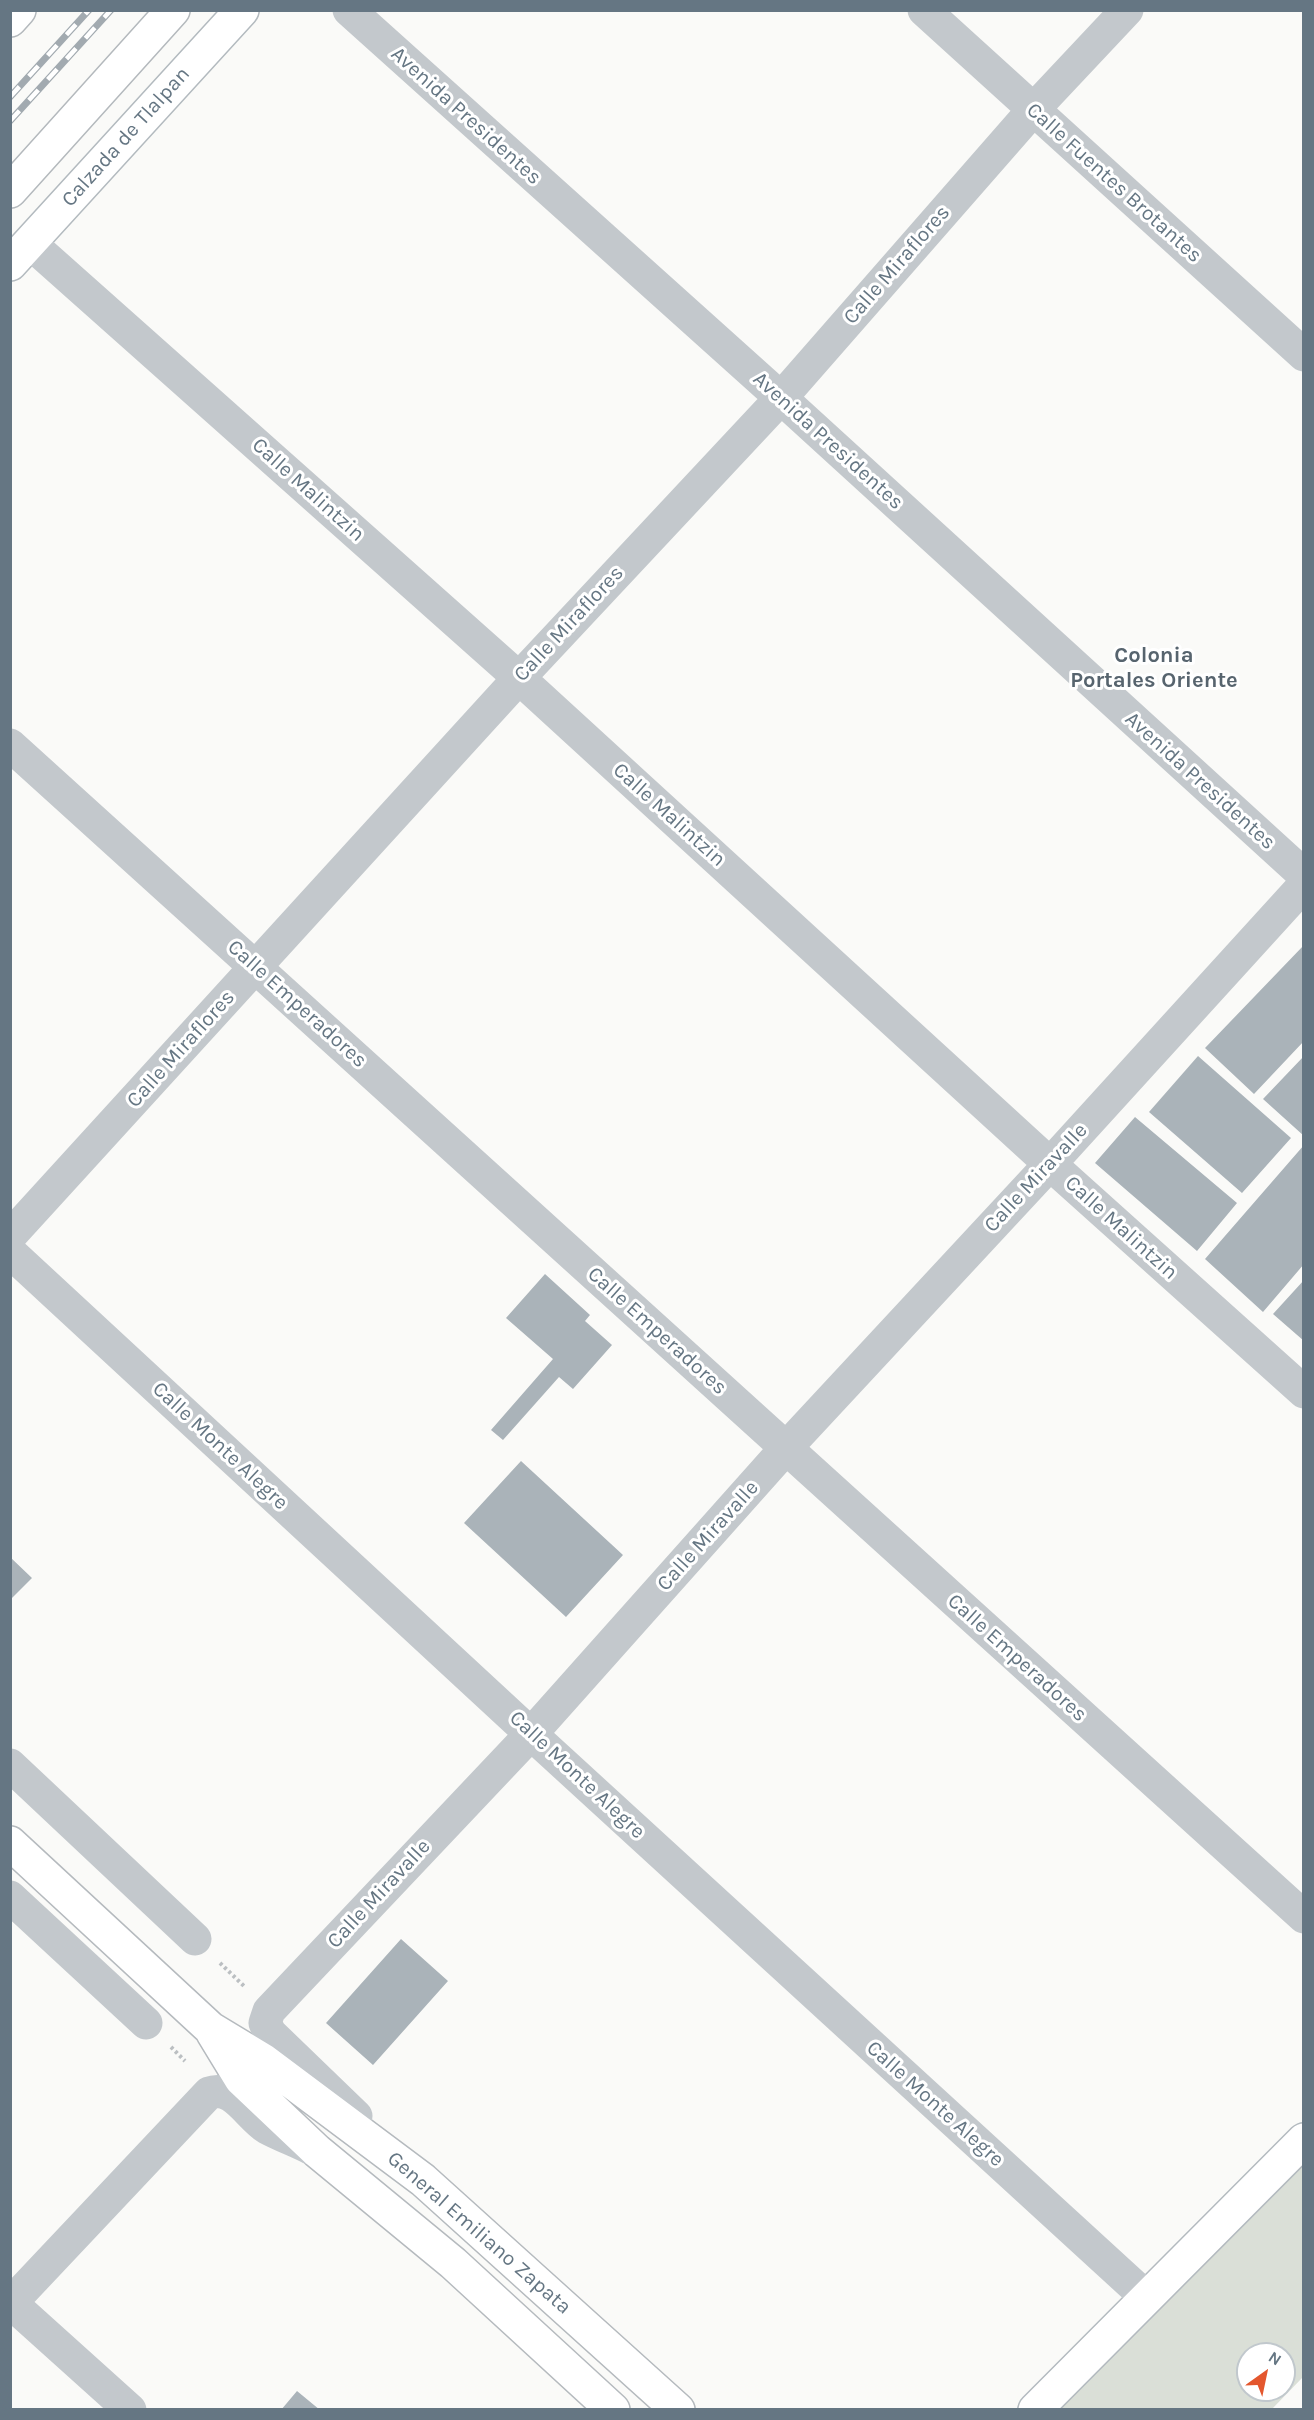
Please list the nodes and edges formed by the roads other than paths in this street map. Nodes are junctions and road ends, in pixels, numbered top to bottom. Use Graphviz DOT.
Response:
graph roads {
  1 [pos="19,10"];
  2 [pos="173,10"];
  3 [pos="242,10"];
  4 [pos="349,10"];
  5 [pos="924,10"];
  6 [pos="1127,10"];
  7 [pos="10,20"];
  8 [pos="1033,110"];
  9 [pos="10,191"];
  10 [pos="20,254"];
  11 [pos="1304,356"];
  12 [pos="781,398"];
  13 [pos="519,678"];
  14 [pos="10,745"];
  15 [pos="1304,875"];
  16 [pos="1304,885"];
  17 [pos="256,967"];
  18 [pos="1050,1164"];
  19 [pos="10,1236"];
  20 [pos="10,1252"];
  21 [pos="1304,1392"];
  22 [pos="786,1448"];
  23 [pos="531,1734"];
  24 [pos="10,1765"];
  25 [pos="10,1843"];
  26 [pos="10,1897"];
  27 [pos="1304,1917"];
  28 [pos="195,1939"];
  29 [pos="146,2023"];
  30 [pos="211,2029"];
  31 [pos="1304,2140"];
  32 [pos="317,2151"];
  33 [pos="423,2180"];
  34 [pos="1146,2297"];
  35 [pos="11,2303"];
  36 [pos="130,2409"];
  37 [pos="613,2409"];
  38 [pos="678,2409"];
  39 [pos="1035,2409"];
  1 -- 7 [label="main road"];
  2 -- 9 [label="main road"];
  3 -- 10 [label="main road, Calzada de Tlalpan"];
  4 -- 12 [label="street, Avenida Presidentes"];
  5 -- 8 [label="street, Calle Fuentes Brotantes"];
  6 -- 8 [label="street, Calle Miraflores"];
  8 -- 11 [label="street, Calle Fuentes Brotantes"];
  8 -- 12 [label="street, Calle Miraflores"];
  10 -- 13 [label="street, Calle Malintzin"];
  12 -- 13 [label="street, Calle Miraflores"];
  12 -- 15 [label="street, Avenida Presidentes"];
  13 -- 17 [label="street, Calle Miraflores"];
  13 -- 18 [label="street, Calle Malintzin"];
  14 -- 17 [label="street, Calle Emperadores"];
  16 -- 18 [label="street, Calle Miravalle"];
  17 -- 19 [label="street, Calle Miraflores"];
  17 -- 22 [label="street, Calle Emperadores"];
  18 -- 21 [label="street, Calle Malintzin"];
  18 -- 22 [label="street, Calle Miravalle"];
  20 -- 23 [label="street, Calle Monte Alegre"];
  22 -- 23 [label="street, Calle Miravalle"];
  22 -- 27 [label="street, Calle Emperadores"];
  23 -- 33 [label="street, Calle Miravalle"];
  23 -- 34 [label="street, Calle Monte Alegre"];
  24 -- 28 [label="street"];
  25 -- 30 [label="main road, General Emiliano Zapata"];
  26 -- 29 [label="street"];
  30 -- 32 [label="main road, General Emiliano Zapata"];
  30 -- 33 [label="main road, General Emiliano Zapata"];
  31 -- 34 [label="main road"];
  32 -- 35 [label="street"];
  32 -- 37 [label="main road, General Emiliano Zapata"];
  33 -- 38 [label="main road, General Emiliano Zapata"];
  34 -- 39 [label="main road"];
  35 -- 36 [label="street"];
}
